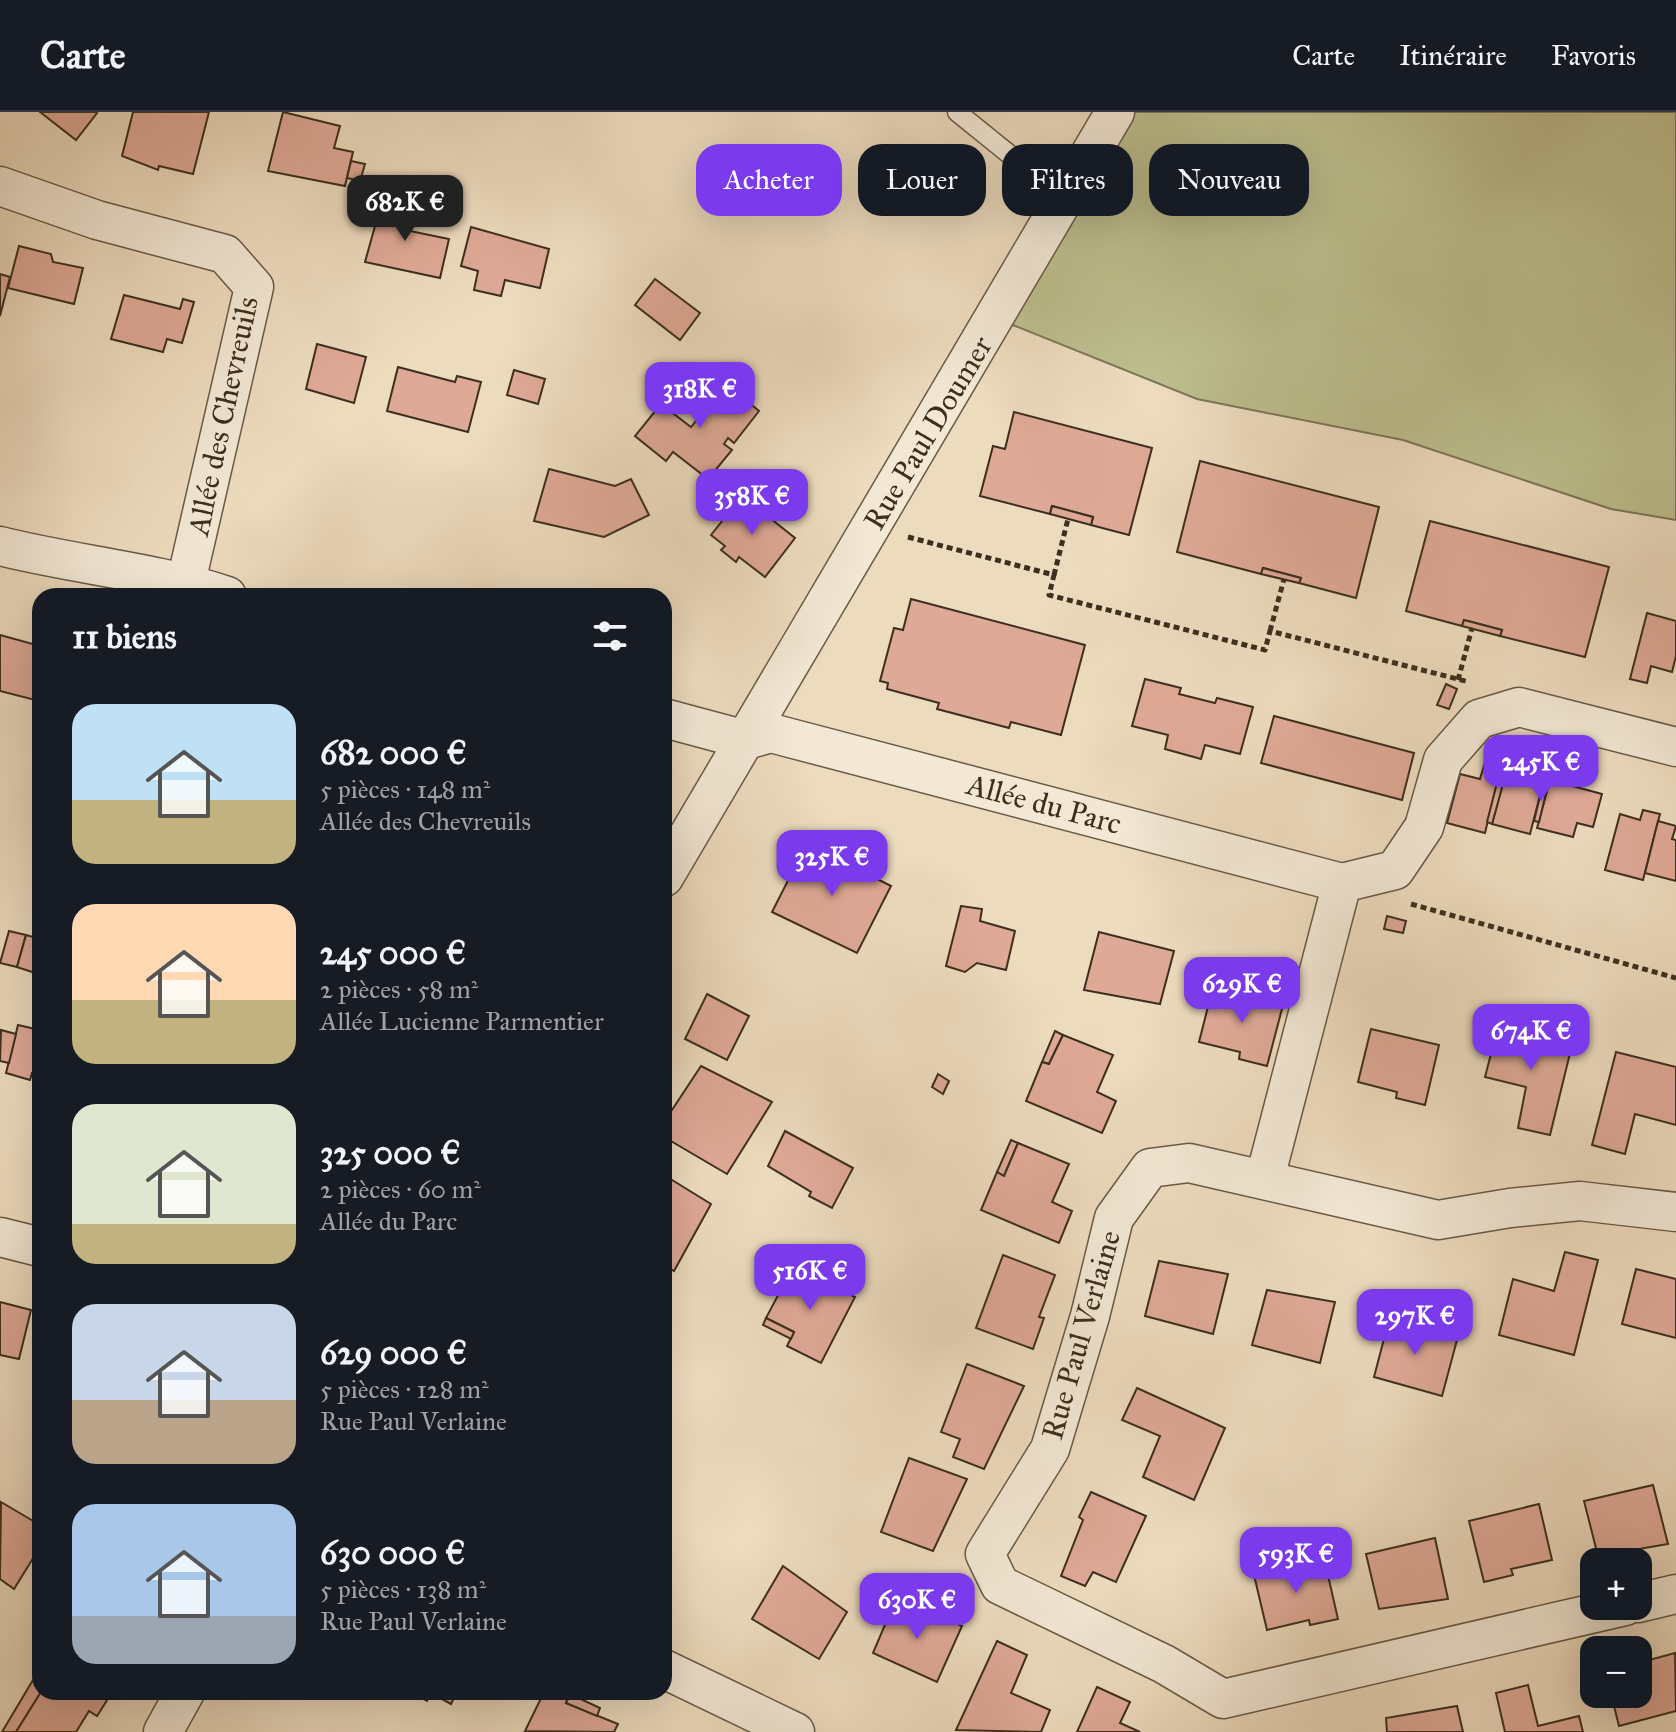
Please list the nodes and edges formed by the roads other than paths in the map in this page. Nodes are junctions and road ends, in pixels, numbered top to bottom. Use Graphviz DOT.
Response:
graph roads {
  1 [pos="957,112"];
  2 [pos="1115,112"];
  3 [pos="1097,144"];
  4 [pos="1002,148"];
  5 [pos="0,186"];
  6 [pos="1057,216"];
  7 [pos="0,546"];
  8 [pos="186,582"];
  9 [pos="204,588"];
  10 [pos="672,720"];
  11 [pos="746,740"];
  12 [pos="1676,747"];
  13 [pos="672,864"];
  14 [pos="1342,883"];
  15 [pos="1265,1178"];
  16 [pos="1676,1212"];
  17 [pos="0,1237"];
  18 [pos="32,1245"];
  19 [pos="1676,1594"];
  20 [pos="1652,1600"];
  21 [pos="1580,1618"];
  22 [pos="672,1673"];
  23 [pos="181,1700"];
  24 [pos="1221,1715"];
  25 [pos="163,1732"];
  26 [pos="795,1732"];
  1 -- 4 [label="lane"];
  2 -- 3 [label="street, Rue Paul Doumer"];
  5 -- 8 [label="street, Allée des Chevreuils"];
  6 -- 11 [label="street, Rue Paul Doumer"];
  7 -- 8 [label="street"];
  8 -- 9 [label="street"];
  10 -- 11 [label="street"];
  11 -- 13 [label="street, Rue Paul Doumer"];
  11 -- 14 [label="street, Allée du Parc"];
  12 -- 14 [label="street"];
  14 -- 15 [label="street"];
  15 -- 16 [label="street, Rue Paul Verlaine"];
  15 -- 24 [label="street, Rue Paul Verlaine"];
  17 -- 18 [label="street"];
  19 -- 20 [label="street"];
  21 -- 24 [label="street, Rue Paul Verlaine"];
  22 -- 26 [label="street"];
  23 -- 25 [label="street"];
}
